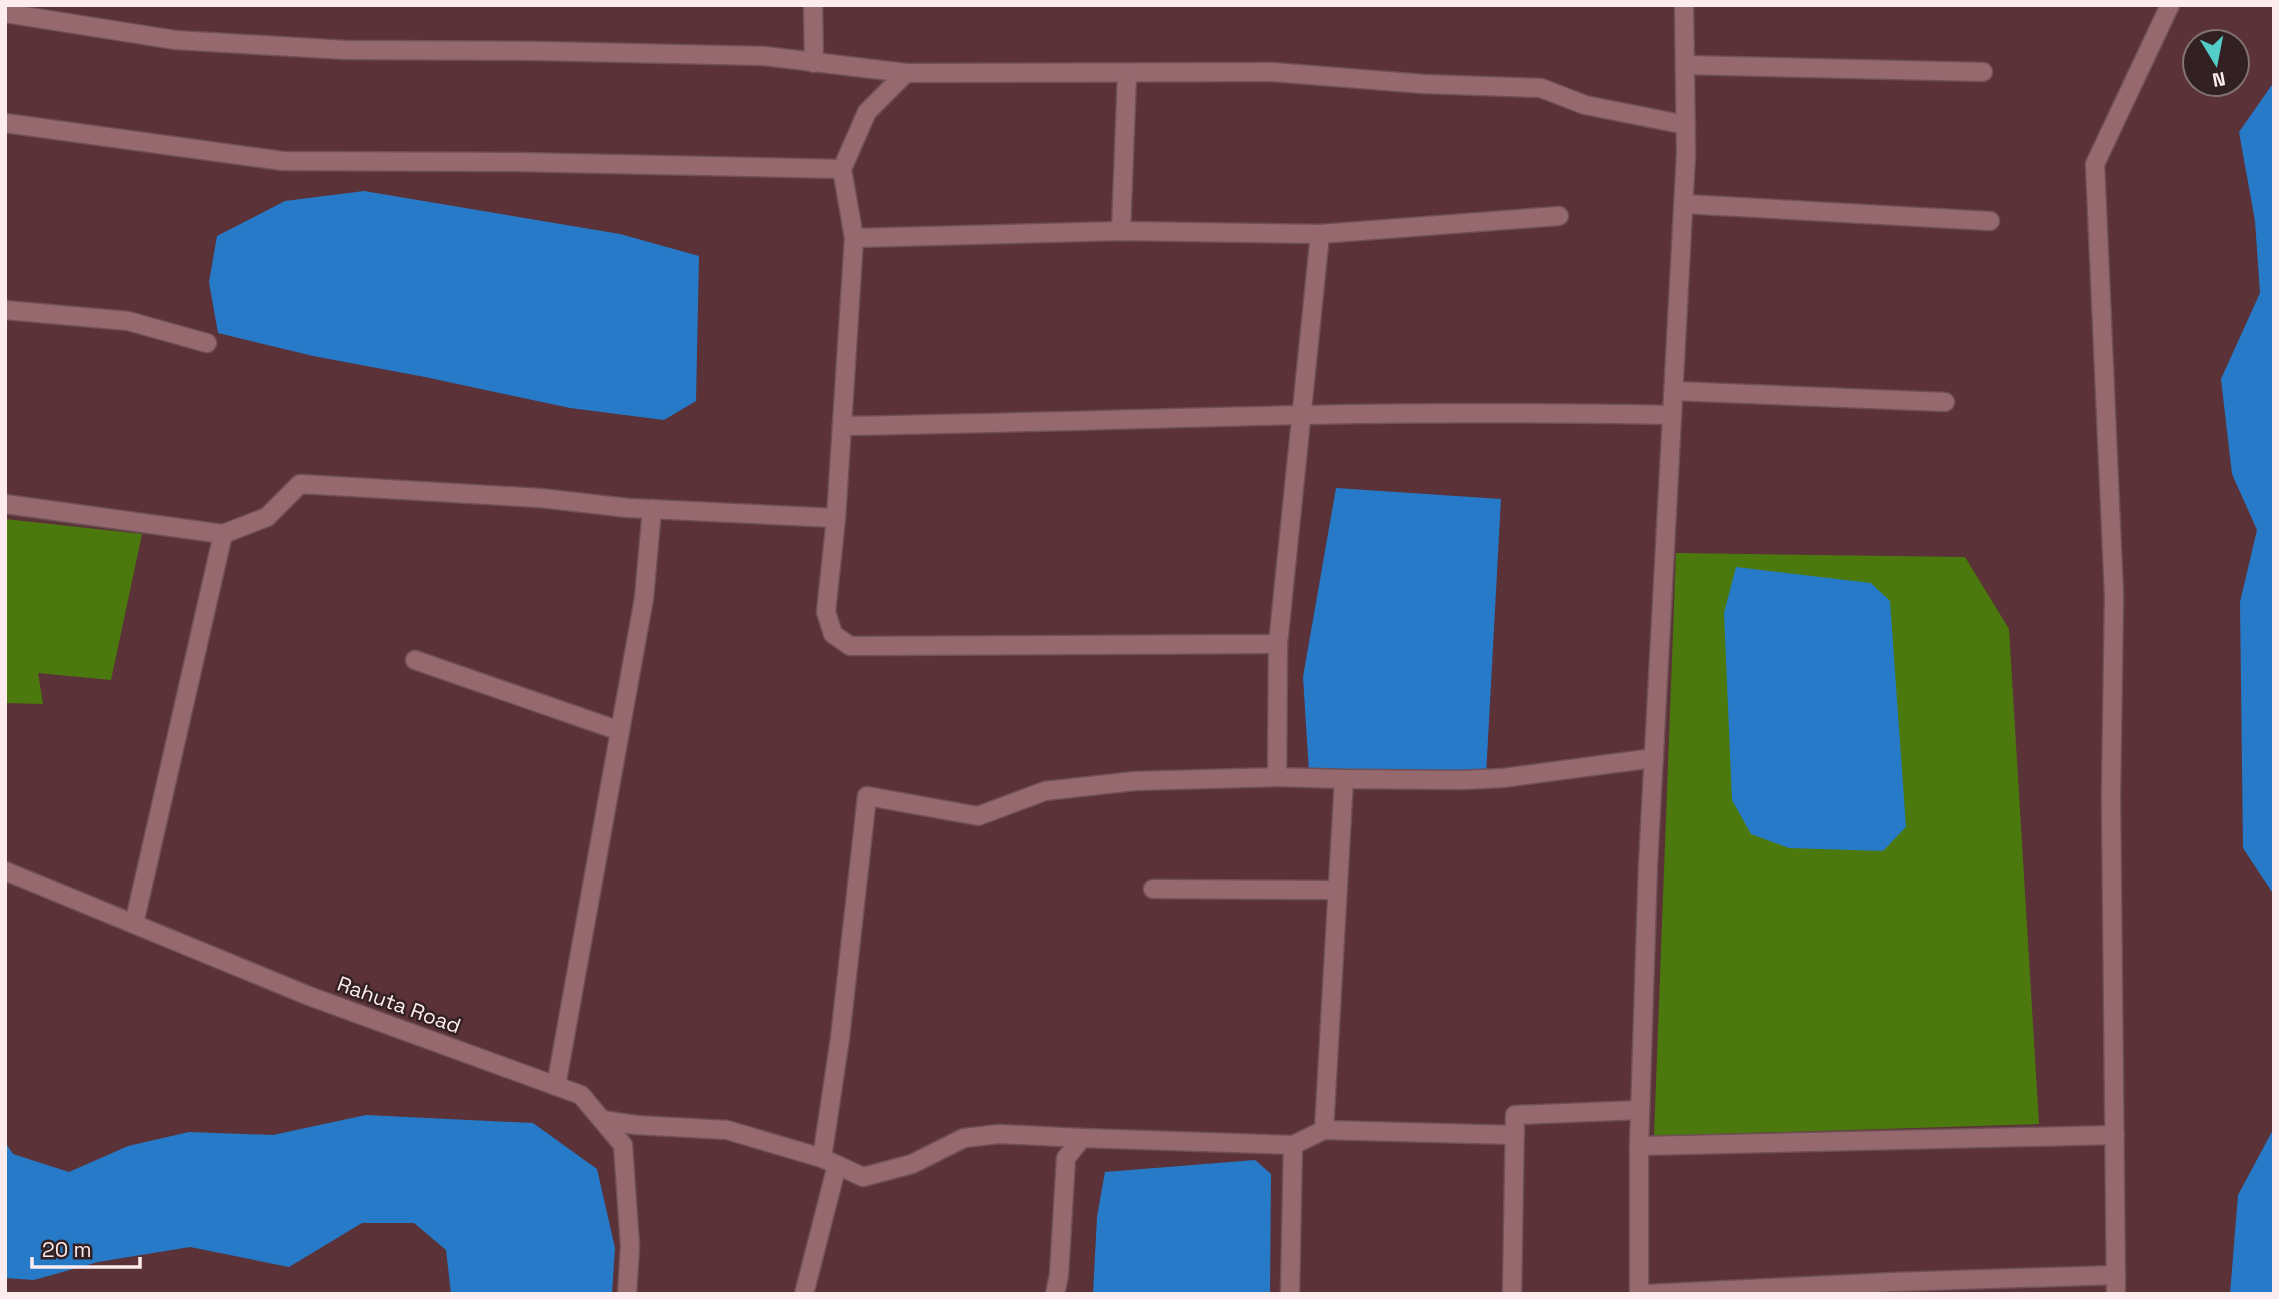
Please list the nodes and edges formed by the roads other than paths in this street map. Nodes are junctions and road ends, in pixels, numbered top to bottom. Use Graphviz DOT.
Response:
graph roads {
  1 [pos="813,5"];
  2 [pos="1684,5"];
  3 [pos="2170,5"];
  4 [pos="5,13"];
  5 [pos="814,63"];
  6 [pos="1685,65"];
  7 [pos="1983,72"];
  8 [pos="906,73"];
  9 [pos="1128,74"];
  10 [pos="5,123"];
  11 [pos="1686,125"];
  12 [pos="842,169"];
  13 [pos="1684,204"];
  14 [pos="1559,216"];
  15 [pos="1990,221"];
  16 [pos="1121,231"];
  17 [pos="1321,234"];
  18 [pos="854,238"];
  19 [pos="5,310"];
  20 [pos="207,343"];
  21 [pos="1674,391"];
  22 [pos="1945,402"];
  23 [pos="1302,415"];
  24 [pos="1672,415"];
  25 [pos="842,426"];
  26 [pos="5,504"];
  27 [pos="652,509"];
  28 [pos="836,518"];
  29 [pos="223,534"];
  30 [pos="1278,645"];
  31 [pos="415,660"];
  32 [pos="620,731"];
  33 [pos="1654,758"];
  34 [pos="1277,777"];
  35 [pos="1344,779"];
  36 [pos="5,871"];
  37 [pos="1153,889"];
  38 [pos="1337,890"];
  39 [pos="134,924"];
  40 [pos="556,1086"];
  41 [pos="1640,1110"];
  42 [pos="602,1120"];
  43 [pos="1324,1130"];
  44 [pos="1515,1135"];
  45 [pos="2115,1135"];
  46 [pos="1082,1138"];
  47 [pos="1293,1144"];
  48 [pos="1639,1146"];
  49 [pos="830,1161"];
  50 [pos="2116,1275"];
  51 [pos="626,1294"];
  52 [pos="804,1294"];
  53 [pos="1055,1294"];
  54 [pos="1290,1294"];
  55 [pos="1512,1294"];
  56 [pos="1639,1294"];
  57 [pos="1647,1294"];
  58 [pos="2116,1294"];
  1 -- 5 [label="street"];
  2 -- 6 [label="street"];
  3 -- 45 [label="street"];
  4 -- 5 [label="street"];
  5 -- 8 [label="street"];
  6 -- 7 [label="street"];
  6 -- 11 [label="street"];
  8 -- 9 [label="street"];
  8 -- 12 [label="street"];
  9 -- 11 [label="street"];
  9 -- 16 [label="street"];
  10 -- 12 [label="street"];
  11 -- 13 [label="street"];
  12 -- 18 [label="street"];
  13 -- 15 [label="street"];
  13 -- 21 [label="street"];
  14 -- 17 [label="street"];
  16 -- 17 [label="street"];
  16 -- 18 [label="street"];
  17 -- 23 [label="street"];
  18 -- 25 [label="street"];
  19 -- 20 [label="street"];
  21 -- 22 [label="street"];
  21 -- 24 [label="street"];
  23 -- 24 [label="street"];
  23 -- 25 [label="street"];
  23 -- 30 [label="street"];
  24 -- 33 [label="street"];
  25 -- 28 [label="street"];
  26 -- 29 [label="street"];
  27 -- 28 [label="street"];
  27 -- 29 [label="street"];
  27 -- 32 [label="street"];
  28 -- 30 [label="street"];
  29 -- 39 [label="street"];
  30 -- 34 [label="street"];
  31 -- 32 [label="street"];
  32 -- 40 [label="street"];
  33 -- 35 [label="street"];
  33 -- 41 [label="street"];
  34 -- 35 [label="street"];
  34 -- 49 [label="street"];
  35 -- 38 [label="street"];
  36 -- 39 [label="street, Rahuta Road"];
  37 -- 38 [label="street"];
  38 -- 43 [label="street"];
  39 -- 40 [label="street, Rahuta Road"];
  40 -- 42 [label="street, Rahuta Road"];
  41 -- 44 [label="street"];
  41 -- 48 [label="street"];
  42 -- 49 [label="street"];
  42 -- 51 [label="street, Rahuta Road"];
  43 -- 44 [label="street"];
  43 -- 47 [label="street"];
  44 -- 55 [label="street"];
  45 -- 48 [label="street"];
  45 -- 50 [label="street"];
  46 -- 47 [label="street"];
  46 -- 49 [label="street"];
  46 -- 53 [label="street"];
  47 -- 54 [label="street"];
  48 -- 56 [label="street"];
  49 -- 52 [label="street"];
  50 -- 57 [label="street"];
  50 -- 58 [label="street"];
}
